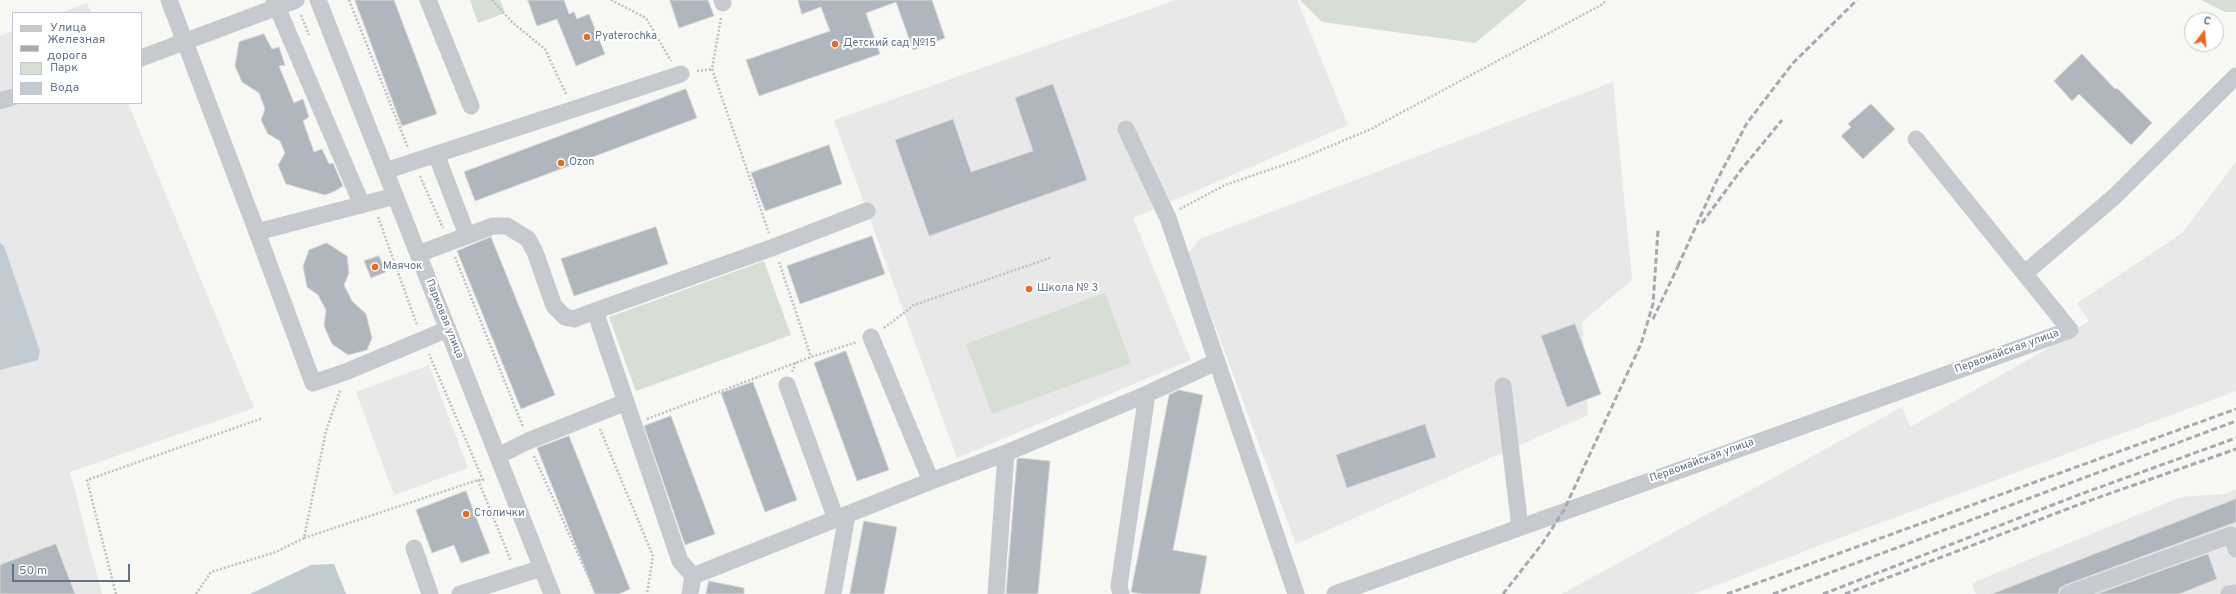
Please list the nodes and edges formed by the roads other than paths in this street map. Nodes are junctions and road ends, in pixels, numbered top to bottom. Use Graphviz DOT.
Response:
graph roads {
  1 [pos="169,0"];
  2 [pos="295,0"];
  3 [pos="318,0"];
  4 [pos="428,0"];
  5 [pos="275,4"];
  6 [pos="185,43"];
  7 [pos="142,58"];
  8 [pos="681,74"];
  9 [pos="2236,76"];
  10 [pos="12,97"];
  11 [pos="0,101"];
  12 [pos="471,106"];
  13 [pos="1126,129"];
  14 [pos="1916,139"];
  15 [pos="436,154"];
  16 [pos="385,171"];
  17 [pos="395,196"];
  18 [pos="368,203"];
  19 [pos="867,211"];
  20 [pos="257,232"];
  21 [pos="467,235"];
  22 [pos="418,254"];
  23 [pos="2025,273"];
  24 [pos="595,311"];
  25 [pos="448,329"];
  26 [pos="871,337"];
  27 [pos="1216,362"];
  28 [pos="787,385"];
  29 [pos="1503,386"];
  30 [pos="1147,394"];
  31 [pos="626,402"];
  32 [pos="1006,453"];
  33 [pos="498,456"];
  34 [pos="931,481"];
  35 [pos="841,517"];
  36 [pos="1520,527"];
  37 [pos="2234,539"];
  38 [pos="414,548"];
  39 [pos="542,568"];
  40 [pos="694,576"];
  41 [pos="2236,593"];
  42 [pos="430,594"];
  43 [pos="460,594"];
  44 [pos="552,594"];
  45 [pos="690,594"];
  46 [pos="833,594"];
  47 [pos="996,594"];
  48 [pos="1121,594"];
  49 [pos="1296,594"];
  50 [pos="1335,594"];
  51 [pos="2068,594"];
  52 [pos="2229,594"];
  1 -- 6 [label="street"];
  2 -- 5 [label="street"];
  3 -- 16 [label="street, Парковая улица"];
  4 -- 12 [label="street"];
  5 -- 6 [label="street"];
  5 -- 18 [label="street"];
  6 -- 7 [label="street"];
  6 -- 20 [label="street"];
  8 -- 15 [label="street"];
  9 -- 23 [label="street"];
  10 -- 11 [label="street"];
  13 -- 27 [label="street"];
  14 -- 23 [label="street"];
  15 -- 16 [label="street"];
  15 -- 21 [label="street"];
  16 -- 17 [label="street, Парковая улица"];
  17 -- 18 [label="street"];
  17 -- 22 [label="street, Парковая улица"];
  18 -- 20 [label="street"];
  19 -- 24 [label="street"];
  20 -- 25 [label="street"];
  21 -- 22 [label="street"];
  21 -- 24 [label="street"];
  22 -- 25 [label="street, Парковая улица"];
  23 -- 36 [label="street, Первомайская улица"];
  24 -- 31 [label="street"];
  25 -- 33 [label="street, Парковая улица"];
  26 -- 34 [label="street"];
  27 -- 30 [label="street"];
  27 -- 49 [label="street"];
  28 -- 35 [label="street"];
  29 -- 36 [label="street"];
  30 -- 32 [label="street"];
  30 -- 48 [label="street"];
  31 -- 33 [label="street"];
  31 -- 40 [label="street"];
  32 -- 34 [label="street"];
  32 -- 47 [label="street"];
  33 -- 39 [label="street, Парковая улица"];
  34 -- 35 [label="street"];
  35 -- 40 [label="street"];
  35 -- 46 [label="street"];
  36 -- 50 [label="street, Первомайская улица"];
  37 -- 51 [label="street"];
  38 -- 42 [label="street"];
  39 -- 43 [label="street"];
  39 -- 44 [label="street, Парковая улица"];
  40 -- 45 [label="street"];
  41 -- 52 [label="street"];
}
